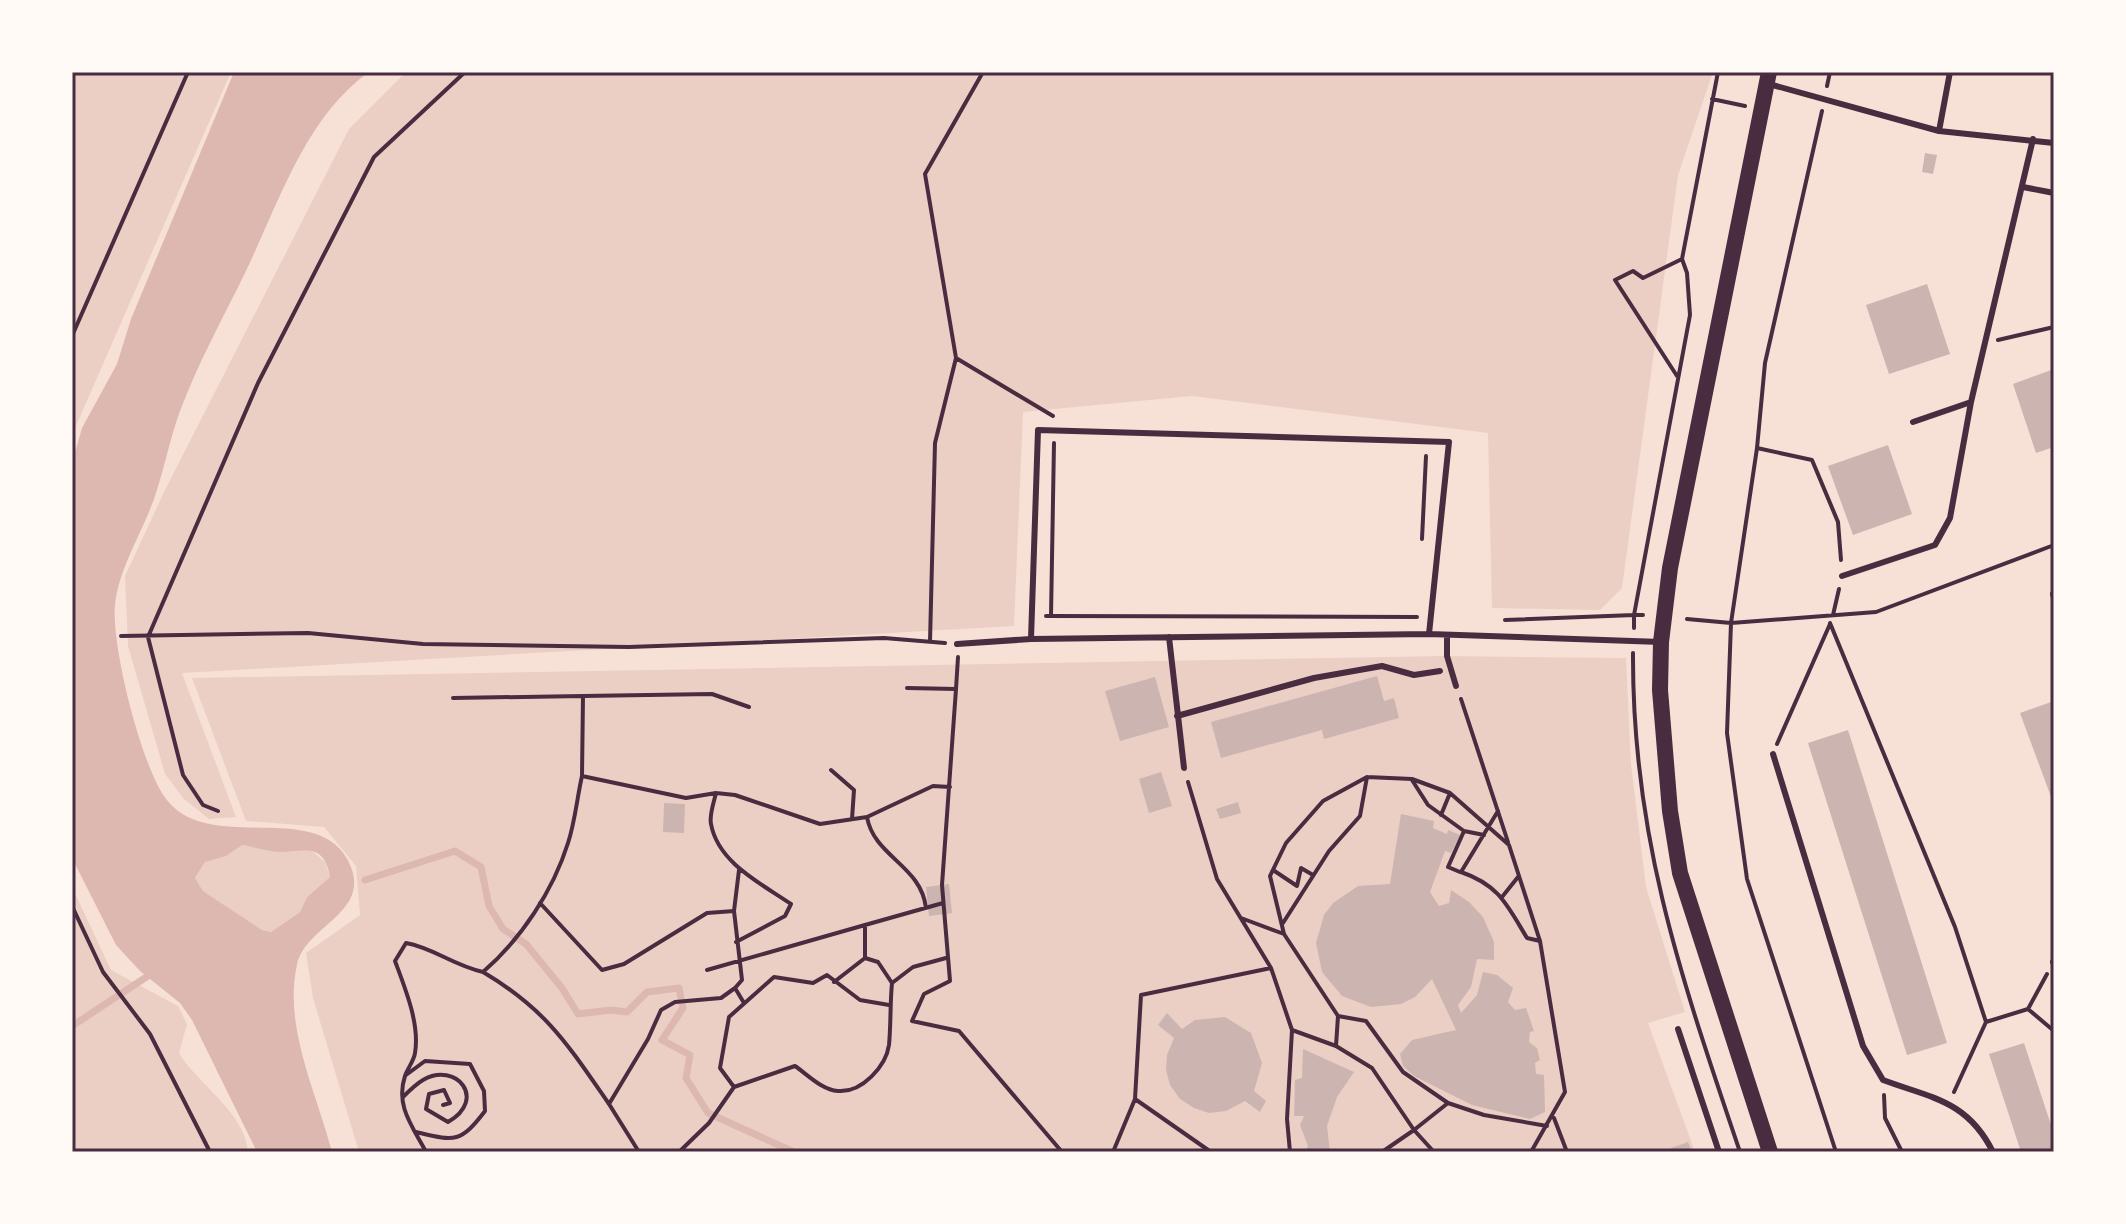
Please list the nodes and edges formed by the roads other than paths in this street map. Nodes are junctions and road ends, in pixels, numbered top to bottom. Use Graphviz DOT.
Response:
graph roads {
  1 [pos="1950,72"];
  2 [pos="1768,78"];
  3 [pos="1939,131"];
  4 [pos="2033,139"];
  5 [pos="2054,143"];
  6 [pos="2023,187"];
  7 [pos="2054,193"];
  8 [pos="1971,402"];
  9 [pos="1913,422"];
  10 [pos="1842,576"];
  11 [pos="1429,634"];
  12 [pos="1447,635"];
  13 [pos="1169,637"];
  14 [pos="1031,639"];
  15 [pos="1661,642"];
  16 [pos="957,644"];
  17 [pos="1440,671"];
  18 [pos="1456,686"];
  19 [pos="1177,716"];
  20 [pos="1773,754"];
  21 [pos="1184,768"];
  22 [pos="1678,1029"];
  23 [pos="1719,1152"];
  24 [pos="1770,1152"];
  25 [pos="1993,1152"];
  1 -- 3 [label="lane"];
  2 -- 3 [label="lane"];
  2 -- 15 [label="main road"];
  3 -- 4 [label="lane"];
  4 -- 5 [label="lane"];
  4 -- 6 [label="lane"];
  6 -- 7 [label="lane"];
  6 -- 8 [label="lane"];
  8 -- 9 [label="lane"];
  8 -- 10 [label="lane"];
  11 -- 12 [label="lane"];
  11 -- 13 [label="lane"];
  11 -- 14 [label="lane"];
  12 -- 15 [label="lane"];
  12 -- 18 [label="lane"];
  13 -- 14 [label="lane"];
  13 -- 19 [label="lane"];
  14 -- 16 [label="lane"];
  15 -- 24 [label="main road"];
  17 -- 19 [label="lane"];
  19 -- 21 [label="lane"];
  20 -- 25 [label="lane"];
  22 -- 23 [label="lane"];
}
